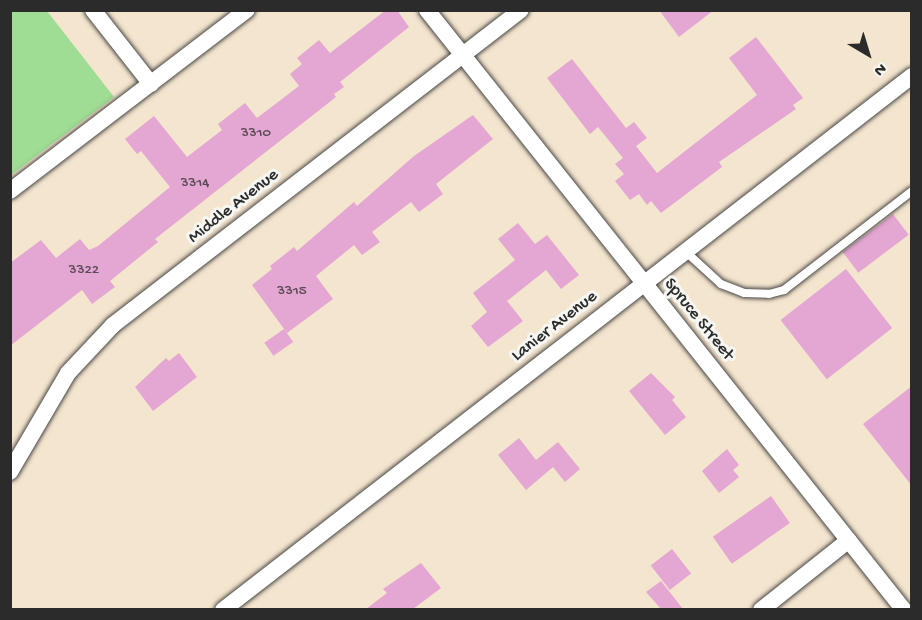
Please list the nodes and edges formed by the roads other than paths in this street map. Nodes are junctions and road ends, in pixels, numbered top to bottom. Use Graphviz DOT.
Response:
graph roads {
  1 [pos="93,10"];
  2 [pos="247,10"];
  3 [pos="427,10"];
  4 [pos="521,10"];
  5 [pos="465,54"];
  6 [pos="912,76"];
  7 [pos="151,84"];
  8 [pos="10,191"];
  9 [pos="912,191"];
  10 [pos="686,251"];
  11 [pos="643,284"];
  12 [pos="10,471"];
  13 [pos="849,540"];
  14 [pos="223,609"];
  15 [pos="761,609"];
  16 [pos="904,609"];
  1 -- 7 [label="street"];
  2 -- 7 [label="street"];
  3 -- 5 [label="street, Spruce Street"];
  4 -- 5 [label="street, Middle Avenue"];
  5 -- 11 [label="street, Spruce Street"];
  5 -- 12 [label="street, Middle Avenue"];
  6 -- 10 [label="street, Lanier Avenue"];
  7 -- 8 [label="street"];
  9 -- 10 [label="lane"];
  10 -- 11 [label="street, Lanier Avenue"];
  11 -- 13 [label="street, Spruce Street"];
  11 -- 14 [label="street, Lanier Avenue"];
  13 -- 15 [label="street"];
  13 -- 16 [label="street, Spruce Street"];
}
